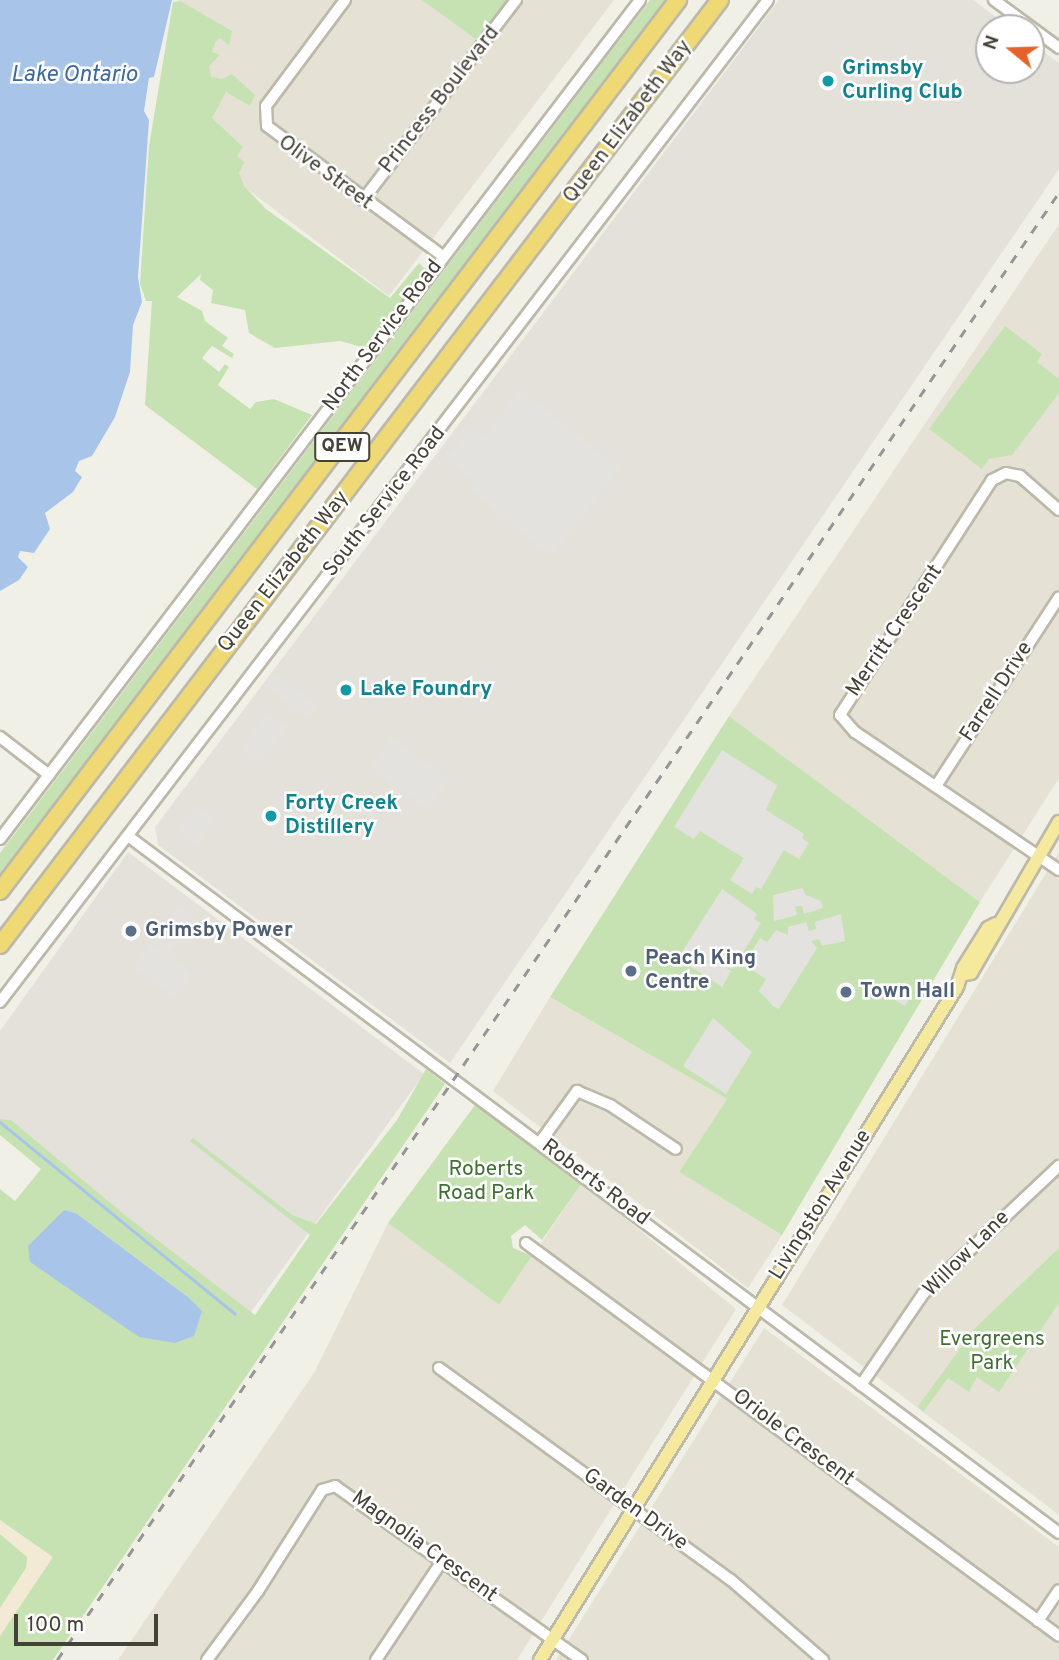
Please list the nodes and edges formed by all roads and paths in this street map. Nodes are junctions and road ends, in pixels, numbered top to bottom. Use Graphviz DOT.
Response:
graph roads {
  1 [pos="345,0"];
  2 [pos="516,0"];
  3 [pos="640,0"];
  4 [pos="678,0"];
  5 [pos="720,0"];
  6 [pos="768,0"];
  7 [pos="994,0"];
  8 [pos="1059,48"];
  9 [pos="363,200"];
  10 [pos="443,257"];
  11 [pos="1059,510"];
  12 [pos="1059,597"];
  13 [pos="0,737"];
  14 [pos="49,775"];
  15 [pos="936,786"];
  16 [pos="1059,822"];
  17 [pos="128,836"];
  18 [pos="0,839"];
  19 [pos="1037,858"];
  20 [pos="1059,870"];
  21 [pos="0,891"];
  22 [pos="0,945"];
  23 [pos="0,1002"];
  24 [pos="541,1142"];
  25 [pos="676,1149"];
  26 [pos="1059,1166"];
  27 [pos="526,1243"];
  28 [pos="758,1307"];
  29 [pos="439,1368"];
  30 [pos="713,1380"];
  31 [pos="861,1385"];
  32 [pos="634,1509"];
  33 [pos="1059,1533"];
  34 [pos="442,1561"];
  35 [pos="1059,1590"];
  36 [pos="1038,1621"];
  37 [pos="1059,1636"];
  38 [pos="552,1641"];
  39 [pos="207,1660"];
  40 [pos="376,1660"];
  41 [pos="540,1660"];
  42 [pos="582,1660"];
  43 [pos="823,1660"];
  1 -- 9 [label="street, Olive Street"];
  2 -- 9 [label="street, Princess Boulevard"];
  3 -- 10 [label="street, North Service Road"];
  4 -- 21 [label="highway, Queen Elizabeth Way / QEW"];
  5 -- 22 [label="highway, Queen Elizabeth Way / QEW"];
  6 -- 17 [label="street, South Service Road"];
  7 -- 8 [label="street"];
  9 -- 10 [label="street, Olive Street"];
  10 -- 14 [label="street, North Service Road"];
  11 -- 15 [label="street, Merritt Crescent"];
  12 -- 15 [label="street, Farrell Drive"];
  13 -- 14 [label="street"];
  14 -- 18 [label="street, North Service Road"];
  15 -- 19 [label="street, Merritt Crescent"];
  16 -- 19 [label="main road, Livingston Avenue"];
  17 -- 23 [label="street, South Service Road"];
  17 -- 24 [label="street, Roberts Road"];
  19 -- 20 [label="street, Merritt Crescent"];
  19 -- 28 [label="main road, Livingston Avenue"];
  24 -- 25 [label="street"];
  24 -- 28 [label="street, Roberts Road"];
  26 -- 31 [label="street, Willow Lane"];
  27 -- 30 [label="street, Oriole Crescent"];
  28 -- 30 [label="main road, Livingston Avenue"];
  28 -- 31 [label="street, Roberts Road"];
  29 -- 32 [label="street, Garden Drive"];
  30 -- 32 [label="main road, Livingston Avenue"];
  30 -- 36 [label="street, Oriole Crescent"];
  31 -- 33 [label="street, Roberts Road"];
  32 -- 38 [label="main road, Livingston Avenue"];
  32 -- 43 [label="street, Garden Drive"];
  34 -- 38 [label="street, Magnolia Crescent"];
  34 -- 39 [label="street, Magnolia Crescent"];
  34 -- 40 [label="street"];
  35 -- 36 [label="street"];
  36 -- 37 [label="street, Oriole Crescent"];
  38 -- 41 [label="main road, Livingston Avenue"];
  38 -- 42 [label="street, Magnolia Crescent"];
}
